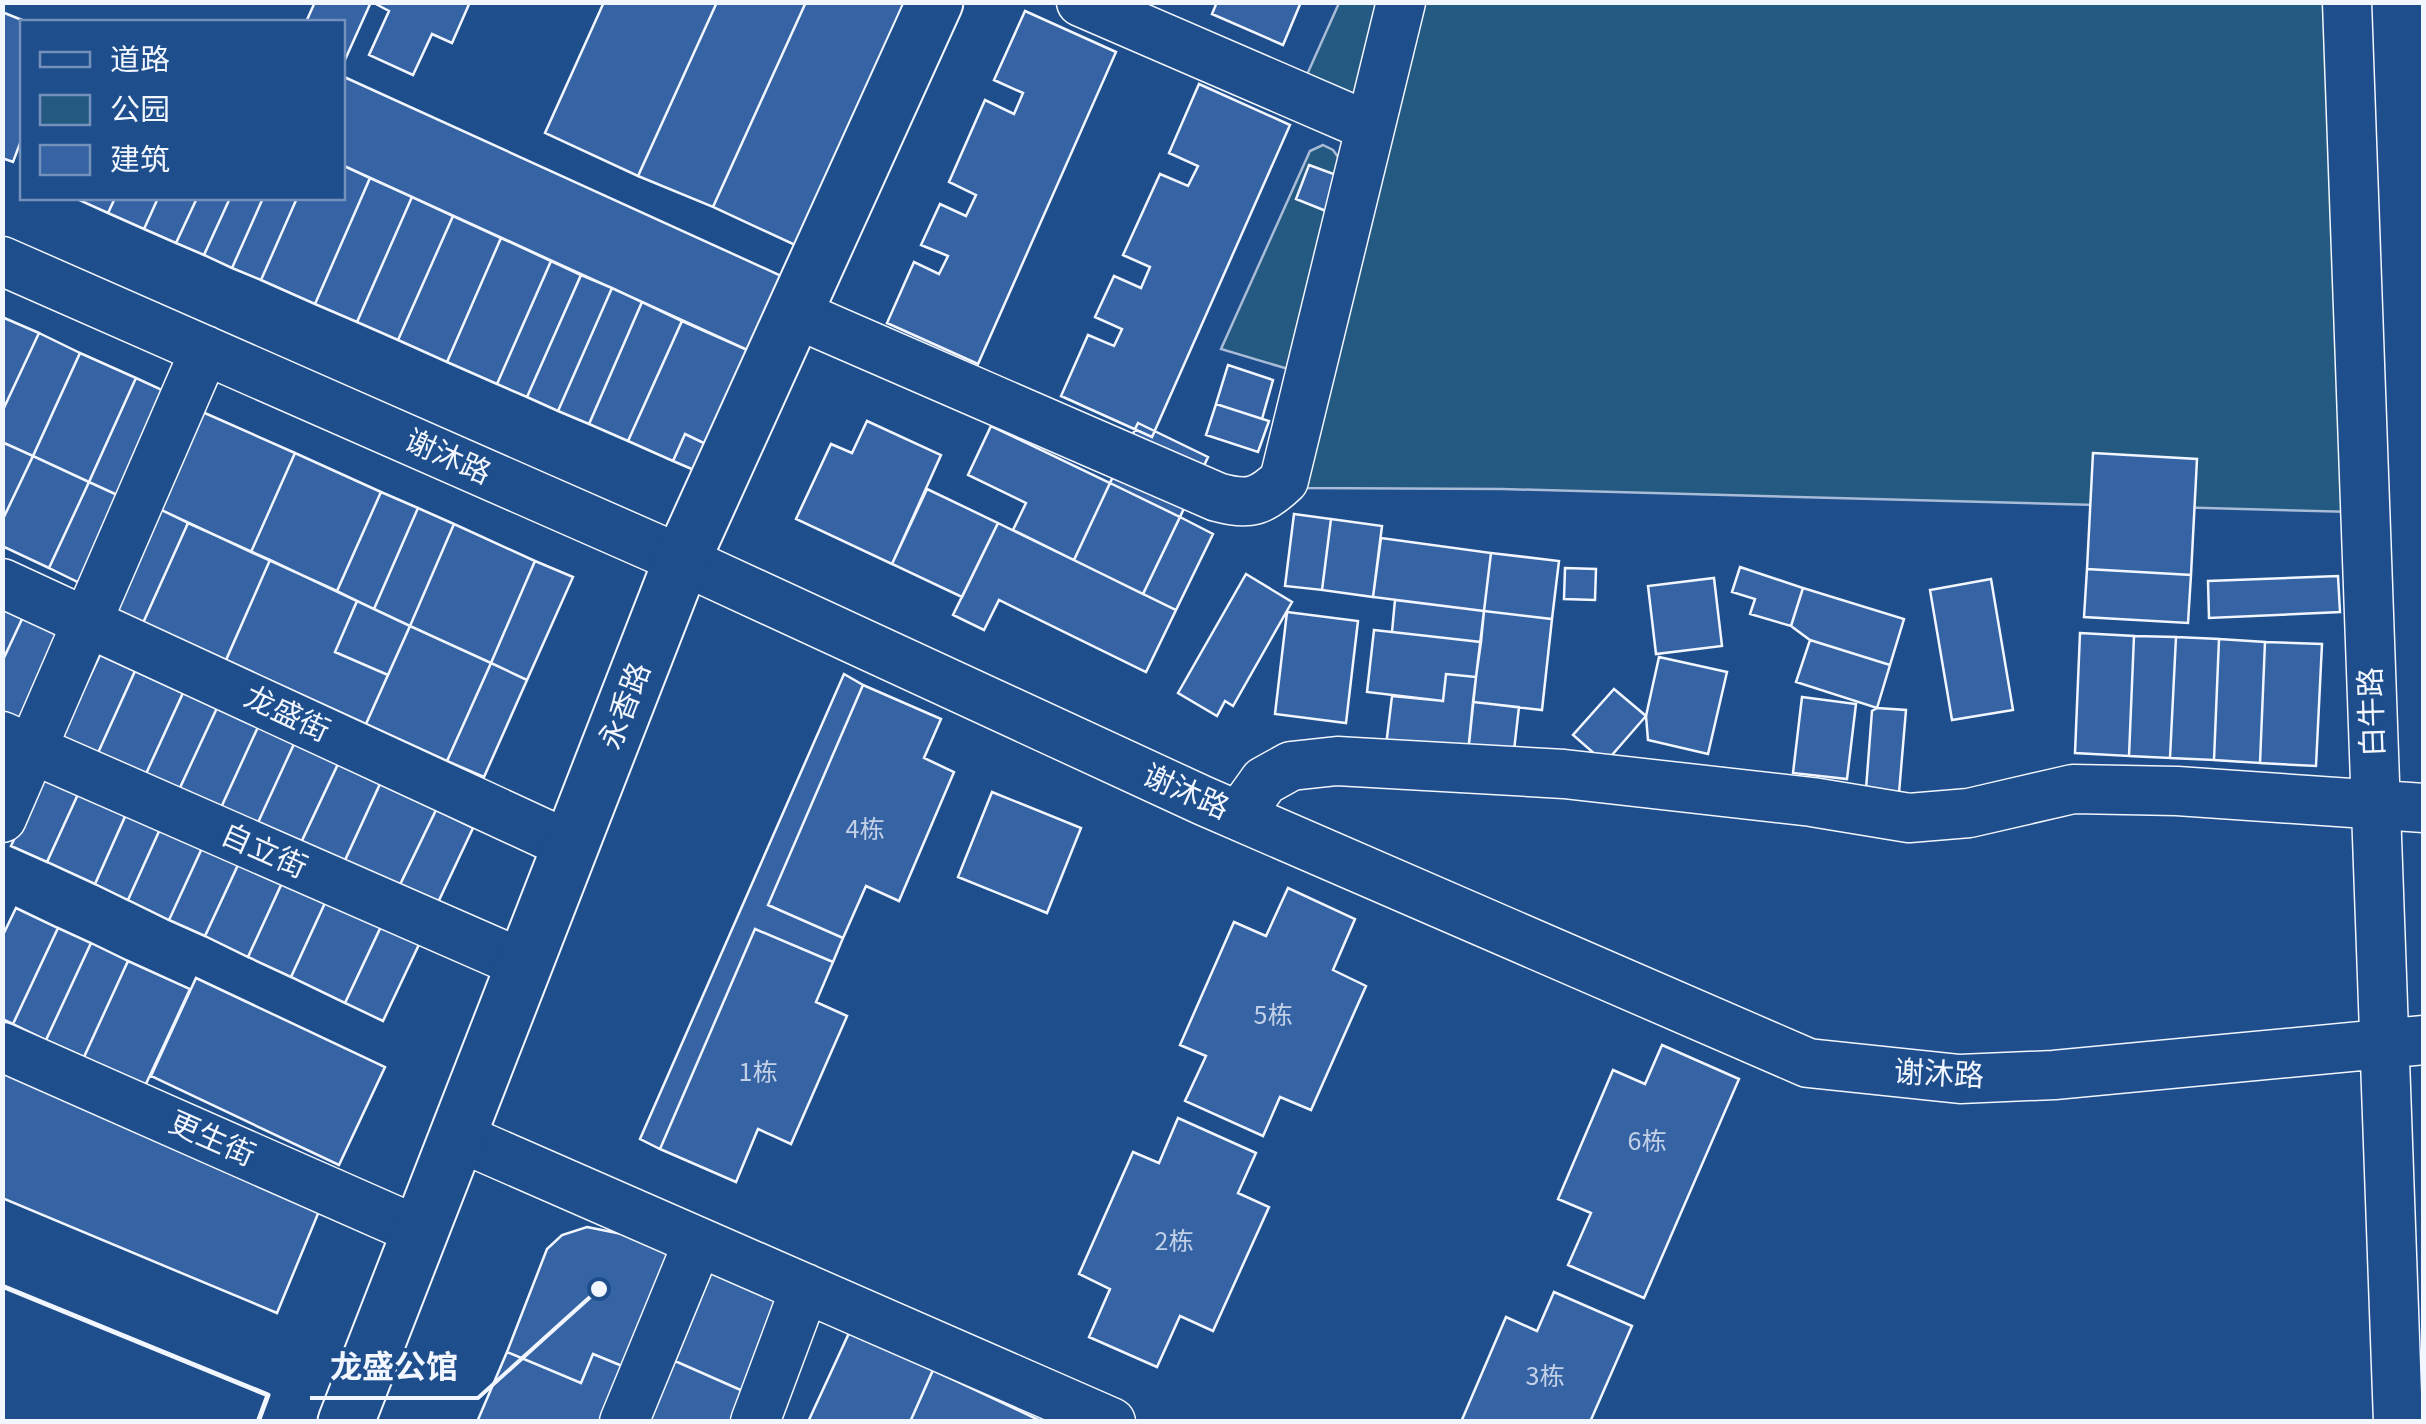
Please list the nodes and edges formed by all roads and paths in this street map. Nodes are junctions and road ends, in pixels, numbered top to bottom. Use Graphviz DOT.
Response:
graph roads {
  1 [pos="934,2"];
  2 [pos="1080,2"];
  3 [pos="1401,2"];
  4 [pos="2347,2"];
  5 [pos="1370,127"];
  6 [pos="2,261"];
  7 [pos="794,314"];
  8 [pos="205,350"];
  9 [pos="682,560"];
  10 [pos="2,582"];
  11 [pos="88,622"];
  12 [pos="17,743"];
  13 [pos="2376,806"];
  14 [pos="2424,808"];
  15 [pos="1238,816"];
  16 [pos="2,818"];
  17 [pos="571,846"];
  18 [pos="525,964"];
  19 [pos="2404,1042"];
  20 [pos="2,1047"];
  21 [pos="459,1137"];
  22 [pos="421,1232"];
  23 [pos="698,1242"];
  24 [pos="805,1288"];
  25 [pos="1096,1419"];
  26 [pos="346,1422"];
  27 [pos="624,1422"];
  28 [pos="754,1422"];
  29 [pos="2398,1422"];
  1 -- 7 [label="main road, 永香路"];
  2 -- 5 [label="street"];
  3 -- 5 [label="street"];
  4 -- 13 [label="street, 白牛路"];
  5 -- 7 [label="street"];
  6 -- 8 [label="street, 谢沐路"];
  7 -- 9 [label="main road, 永香路"];
  8 -- 9 [label="street, 谢沐路"];
  8 -- 11 [label="street"];
  9 -- 15 [label="street, 谢沐路"];
  9 -- 17 [label="main road, 永香路"];
  10 -- 11 [label="street, 龙盛街"];
  11 -- 12 [label="street"];
  11 -- 17 [label="street, 龙盛街"];
  12 -- 16 [label="street"];
  12 -- 18 [label="street, 自立街"];
  13 -- 14 [label="street"];
  13 -- 15 [label="street"];
  13 -- 19 [label="street, 白牛路"];
  15 -- 19 [label="street, 谢沐路"];
  17 -- 18 [label="main road, 永香路"];
  18 -- 21 [label="main road, 永香路"];
  19 -- 29 [label="street, 白牛路"];
  20 -- 22 [label="street, 更生街"];
  21 -- 22 [label="main road, 永香路"];
  21 -- 23 [label="street"];
  22 -- 26 [label="main road, 永香路"];
  23 -- 24 [label="street"];
  23 -- 27 [label="street"];
  24 -- 25 [label="street"];
  24 -- 28 [label="street"];
}
